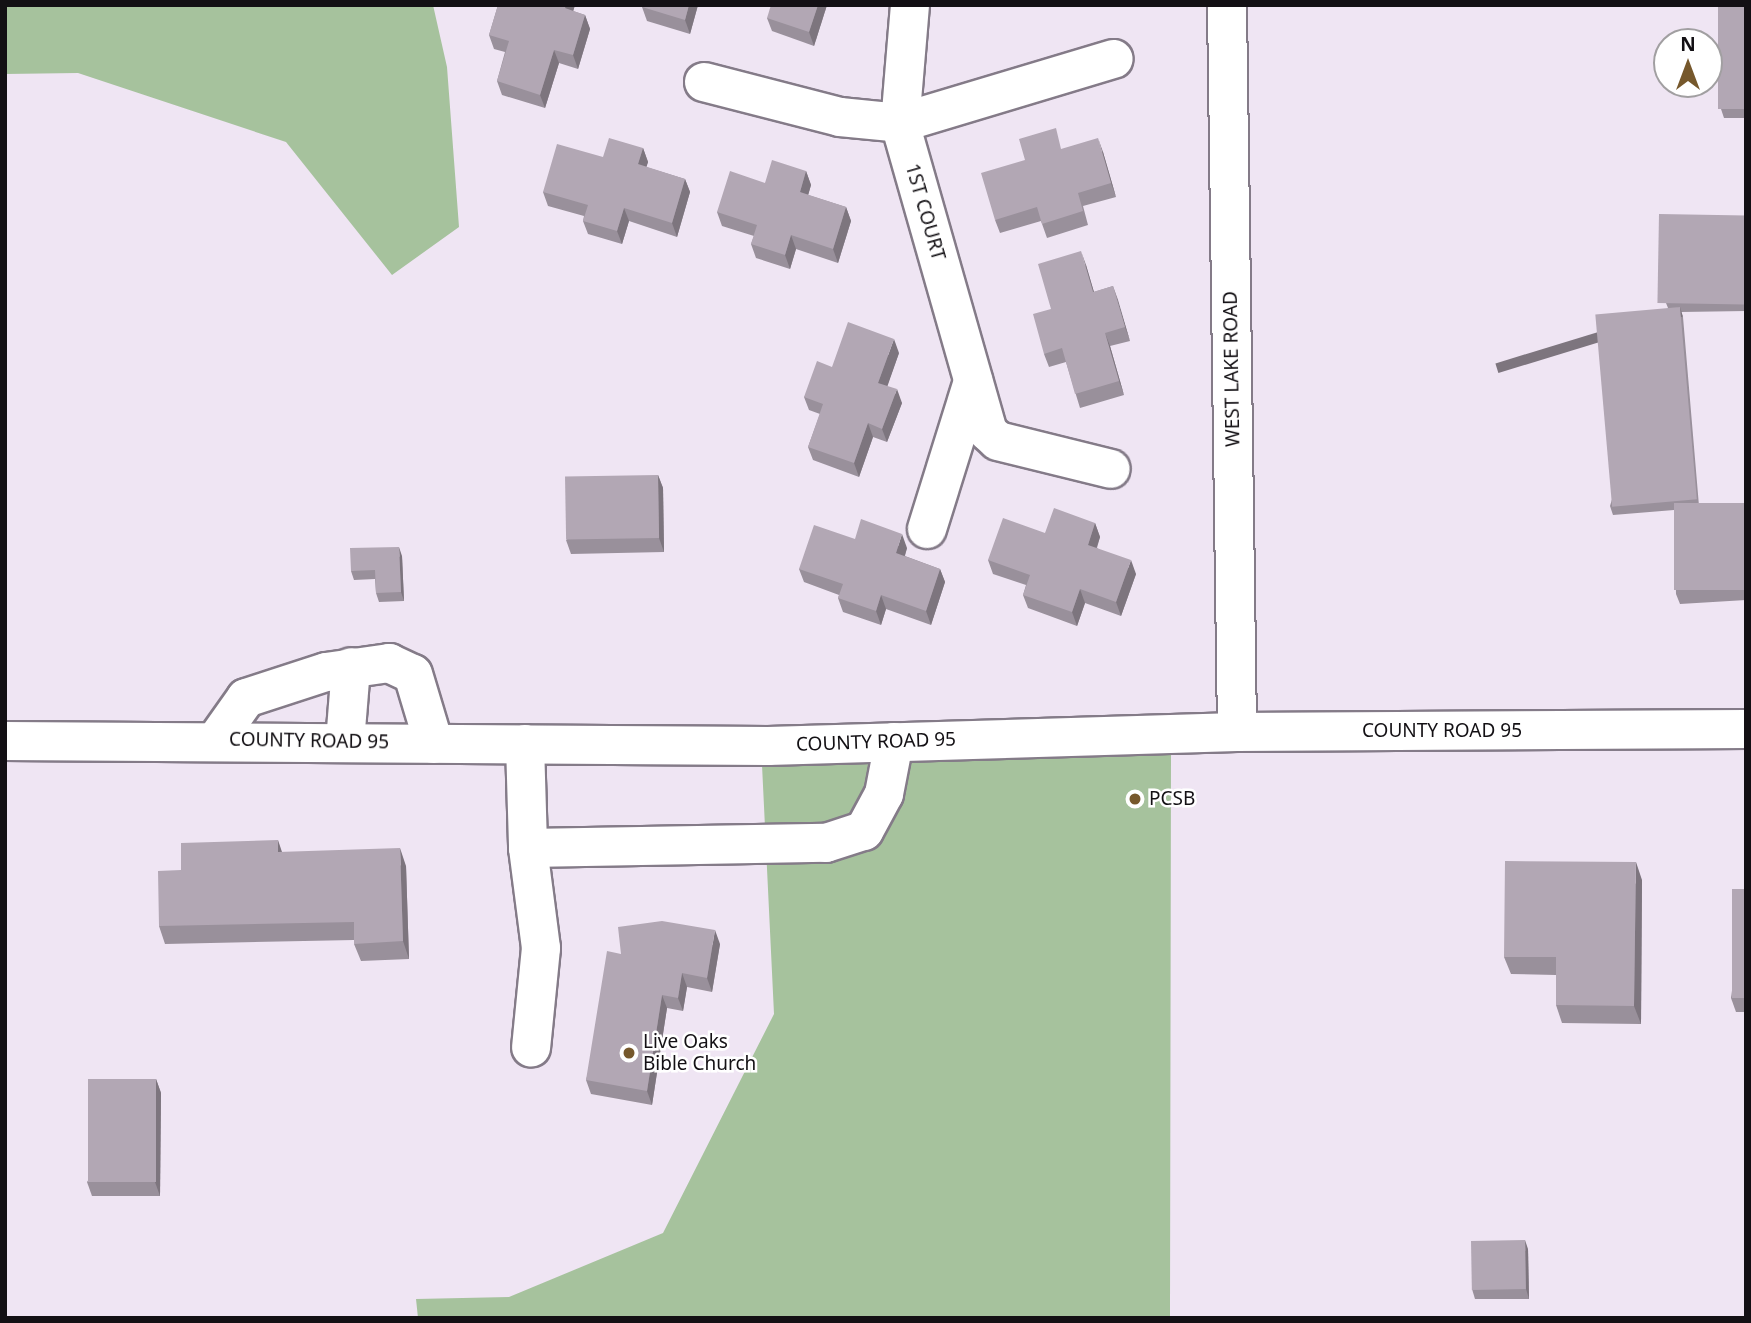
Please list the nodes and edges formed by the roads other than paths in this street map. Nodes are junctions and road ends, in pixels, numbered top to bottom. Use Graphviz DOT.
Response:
graph roads {
  1 [pos="910,5"];
  2 [pos="1227,5"];
  3 [pos="1114,59"];
  4 [pos="704,82"];
  5 [pos="900,123"];
  6 [pos="978,398"];
  7 [pos="1111,469"];
  8 [pos="927,529"];
  9 [pos="351,667"];
  10 [pos="1746,729"];
  11 [pos="1237,732"];
  12 [pos="217,739"];
  13 [pos="5,741"];
  14 [pos="345,742"];
  15 [pos="894,742"];
  16 [pos="434,744"];
  17 [pos="525,744"];
  18 [pos="528,848"];
  19 [pos="531,1048"];
  1 -- 5 [label="street, 1ST COURT"];
  2 -- 11 [label="street, WEST LAKE ROAD"];
  3 -- 5 [label="street"];
  4 -- 5 [label="street"];
  5 -- 6 [label="street, 1ST COURT"];
  6 -- 7 [label="street"];
  6 -- 8 [label="street"];
  9 -- 12 [label="street"];
  9 -- 14 [label="street"];
  9 -- 16 [label="street"];
  10 -- 11 [label="street, COUNTY ROAD 95"];
  11 -- 15 [label="street, COUNTY ROAD 95"];
  12 -- 13 [label="street, COUNTY ROAD 95"];
  12 -- 14 [label="street, COUNTY ROAD 95"];
  14 -- 16 [label="street, COUNTY ROAD 95"];
  15 -- 17 [label="street, COUNTY ROAD 95"];
  15 -- 18 [label="street"];
  16 -- 17 [label="street, COUNTY ROAD 95"];
  17 -- 18 [label="street"];
  18 -- 19 [label="street"];
}
